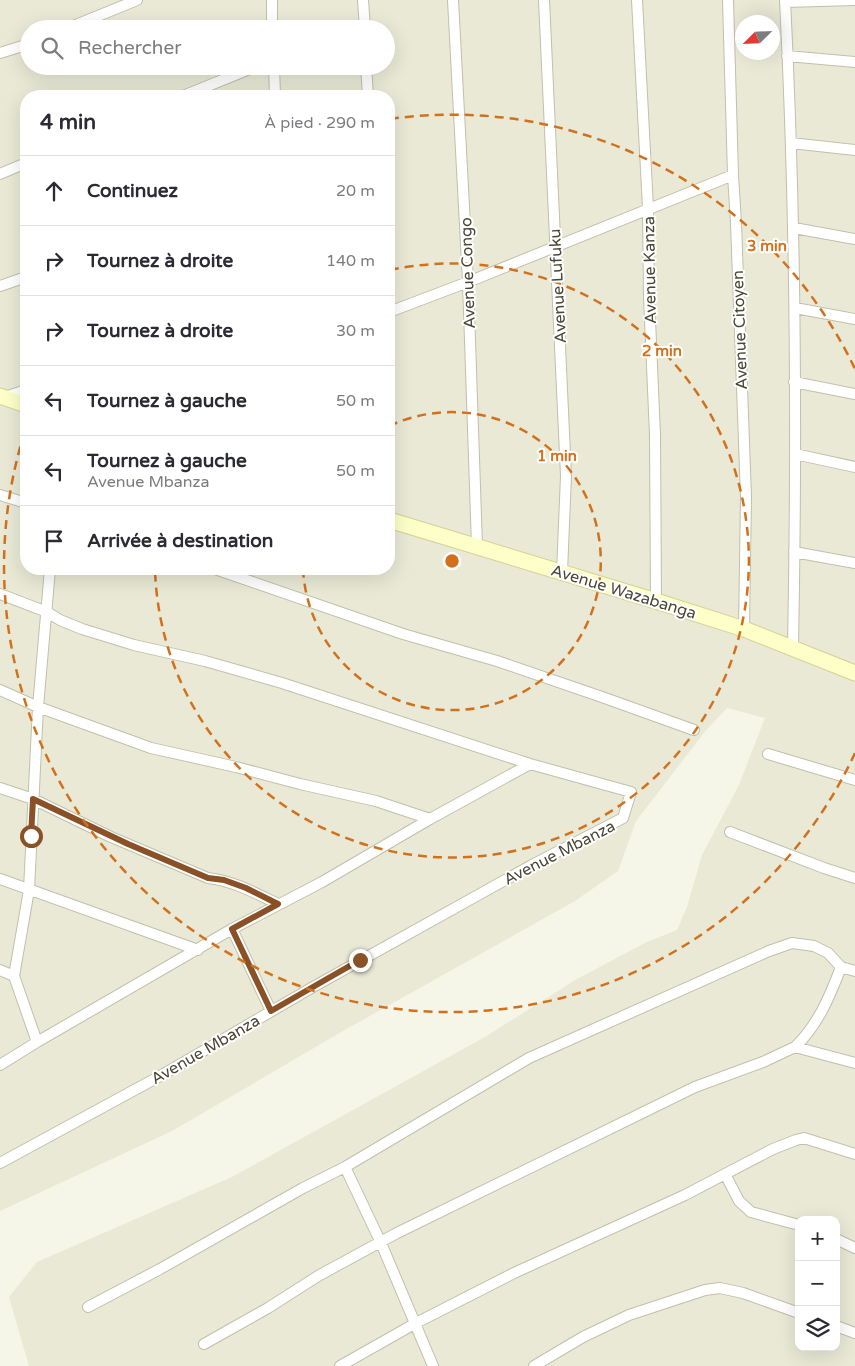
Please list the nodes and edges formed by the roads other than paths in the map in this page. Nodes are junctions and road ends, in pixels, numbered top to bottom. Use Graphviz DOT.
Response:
graph roads {
  1 [pos="137,0"];
  2 [pos="272,0"];
  3 [pos="363,0"];
  4 [pos="453,0"];
  5 [pos="544,0"];
  6 [pos="637,0"];
  7 [pos="728,0"];
  8 [pos="855,0"];
  9 [pos="785,1"];
  10 [pos="88,20"];
  11 [pos="272,20"];
  12 [pos="364,20"];
  13 [pos="20,47"];
  14 [pos="0,53"];
  15 [pos="788,56"];
  16 [pos="855,62"];
  17 [pos="235,75"];
  18 [pos="274,75"];
  19 [pos="367,75"];
  20 [pos="198,90"];
  21 [pos="275,90"];
  22 [pos="368,90"];
  23 [pos="791,143"];
  24 [pos="855,150"];
  25 [pos="20,166"];
  26 [pos="0,174"];
  27 [pos="733,175"];
  28 [pos="648,208"];
  29 [pos="794,228"];
  30 [pos="855,239"];
  31 [pos="555,247"];
  32 [pos="20,279"];
  33 [pos="468,282"];
  34 [pos="0,286"];
  35 [pos="795,308"];
  36 [pos="395,310"];
  37 [pos="855,319"];
  38 [pos="794,382"];
  39 [pos="20,392"];
  40 [pos="855,394"];
  41 [pos="3,397"];
  42 [pos="20,403"];
  43 [pos="796,454"];
  44 [pos="855,467"];
  45 [pos="0,494"];
  46 [pos="20,501"];
  47 [pos="395,522"];
  48 [pos="477,546"];
  49 [pos="794,552"];
  50 [pos="855,563"];
  51 [pos="562,572"];
  52 [pos="50,575"];
  53 [pos="232,575"];
  54 [pos="0,594"];
  55 [pos="656,601"];
  56 [pos="47,612"];
  57 [pos="744,629"];
  58 [pos="793,648"];
  59 [pos="855,673"];
  60 [pos="0,690"];
  61 [pos="38,707"];
  62 [pos="694,730"];
  63 [pos="768,754"];
  64 [pos="530,764"];
  65 [pos="855,780"];
  66 [pos="0,788"];
  67 [pos="33,799"];
  68 [pos="430,818"];
  69 [pos="730,832"];
  70 [pos="855,878"];
  71 [pos="0,879"];
  72 [pos="30,890"];
  73 [pos="278,904"];
  74 [pos="232,929"];
  75 [pos="198,950"];
  76 [pos="841,968"];
  77 [pos="0,970"];
  78 [pos="855,971"];
  79 [pos="14,976"];
  80 [pos="271,1011"];
  81 [pos="37,1042"];
  82 [pos="795,1047"];
  83 [pos="855,1063"];
  84 [pos="0,1065"];
  85 [pos="855,1154"];
  86 [pos="0,1163"];
  87 [pos="345,1167"];
  88 [pos="725,1174"];
  89 [pos="795,1224"];
  90 [pos="840,1241"];
  91 [pos="380,1243"];
  92 [pos="855,1248"];
  93 [pos="88,1307"];
  94 [pos="795,1312"];
  95 [pos="416,1323"];
  96 [pos="840,1327"];
  97 [pos="855,1333"];
  98 [pos="204,1344"];
  99 [pos="340,1366"];
  100 [pos="433,1366"];
  101 [pos="534,1366"];
  1 -- 10 [label="street"];
  2 -- 11 [label="street"];
  3 -- 12 [label="street"];
  4 -- 33 [label="street, Avenue Congo"];
  5 -- 31 [label="street, Avenue Lufuku"];
  6 -- 28 [label="street, Avenue Kanza"];
  7 -- 27 [label="street, Avenue Citoyen"];
  8 -- 9 [label="street"];
  9 -- 15 [label="street"];
  13 -- 14 [label="street"];
  15 -- 16 [label="street"];
  15 -- 23 [label="street"];
  17 -- 20 [label="street"];
  18 -- 21 [label="street"];
  19 -- 22 [label="street"];
  23 -- 24 [label="street"];
  23 -- 29 [label="street"];
  25 -- 26 [label="street"];
  27 -- 28 [label="street"];
  27 -- 57 [label="street, Avenue Citoyen"];
  28 -- 31 [label="street"];
  28 -- 55 [label="street, Avenue Kanza"];
  29 -- 30 [label="street"];
  29 -- 35 [label="street"];
  31 -- 33 [label="street"];
  31 -- 51 [label="street, Avenue Lufuku"];
  32 -- 34 [label="street"];
  33 -- 36 [label="street"];
  33 -- 48 [label="street, Avenue Congo"];
  35 -- 37 [label="street"];
  35 -- 38 [label="street"];
  38 -- 40 [label="street"];
  38 -- 43 [label="street"];
  39 -- 41 [label="street"];
  41 -- 42 [label="main road"];
  43 -- 44 [label="street"];
  43 -- 49 [label="street"];
  45 -- 46 [label="street"];
  47 -- 48 [label="main road, Avenue Wazabanga"];
  48 -- 51 [label="main road, Avenue Wazabanga"];
  49 -- 50 [label="street"];
  49 -- 58 [label="street"];
  51 -- 55 [label="main road, Avenue Wazabanga"];
  52 -- 56 [label="street"];
  53 -- 62 [label="street"];
  54 -- 56 [label="street"];
  55 -- 57 [label="main road, Avenue Wazabanga"];
  56 -- 61 [label="street"];
  56 -- 64 [label="street"];
  57 -- 58 [label="main road, Avenue Wazabanga"];
  58 -- 59 [label="main road, Avenue Wazabanga"];
  60 -- 61 [label="street"];
  61 -- 67 [label="street"];
  61 -- 68 [label="street"];
  63 -- 65 [label="street"];
  64 -- 68 [label="street"];
  64 -- 80 [label="street, Avenue Mbanza"];
  66 -- 67 [label="street"];
  67 -- 72 [label="street"];
  67 -- 73 [label="street"];
  68 -- 73 [label="street"];
  69 -- 70 [label="street"];
  71 -- 72 [label="street"];
  72 -- 75 [label="street"];
  72 -- 79 [label="street"];
  73 -- 74 [label="street"];
  74 -- 75 [label="street"];
  74 -- 80 [label="street"];
  75 -- 81 [label="street"];
  76 -- 78 [label="street"];
  76 -- 82 [label="street"];
  76 -- 87 [label="street"];
  77 -- 79 [label="street"];
  79 -- 81 [label="street"];
  80 -- 86 [label="street, Avenue Mbanza"];
  81 -- 84 [label="street"];
  82 -- 83 [label="street"];
  82 -- 91 [label="street"];
  85 -- 88 [label="street"];
  87 -- 91 [label="street"];
  87 -- 93 [label="street"];
  88 -- 89 [label="street"];
  88 -- 95 [label="street"];
  90 -- 92 [label="street"];
  91 -- 95 [label="street"];
  91 -- 98 [label="street"];
  94 -- 101 [label="street"];
  95 -- 99 [label="street"];
  95 -- 100 [label="street"];
  96 -- 97 [label="street"];
}
